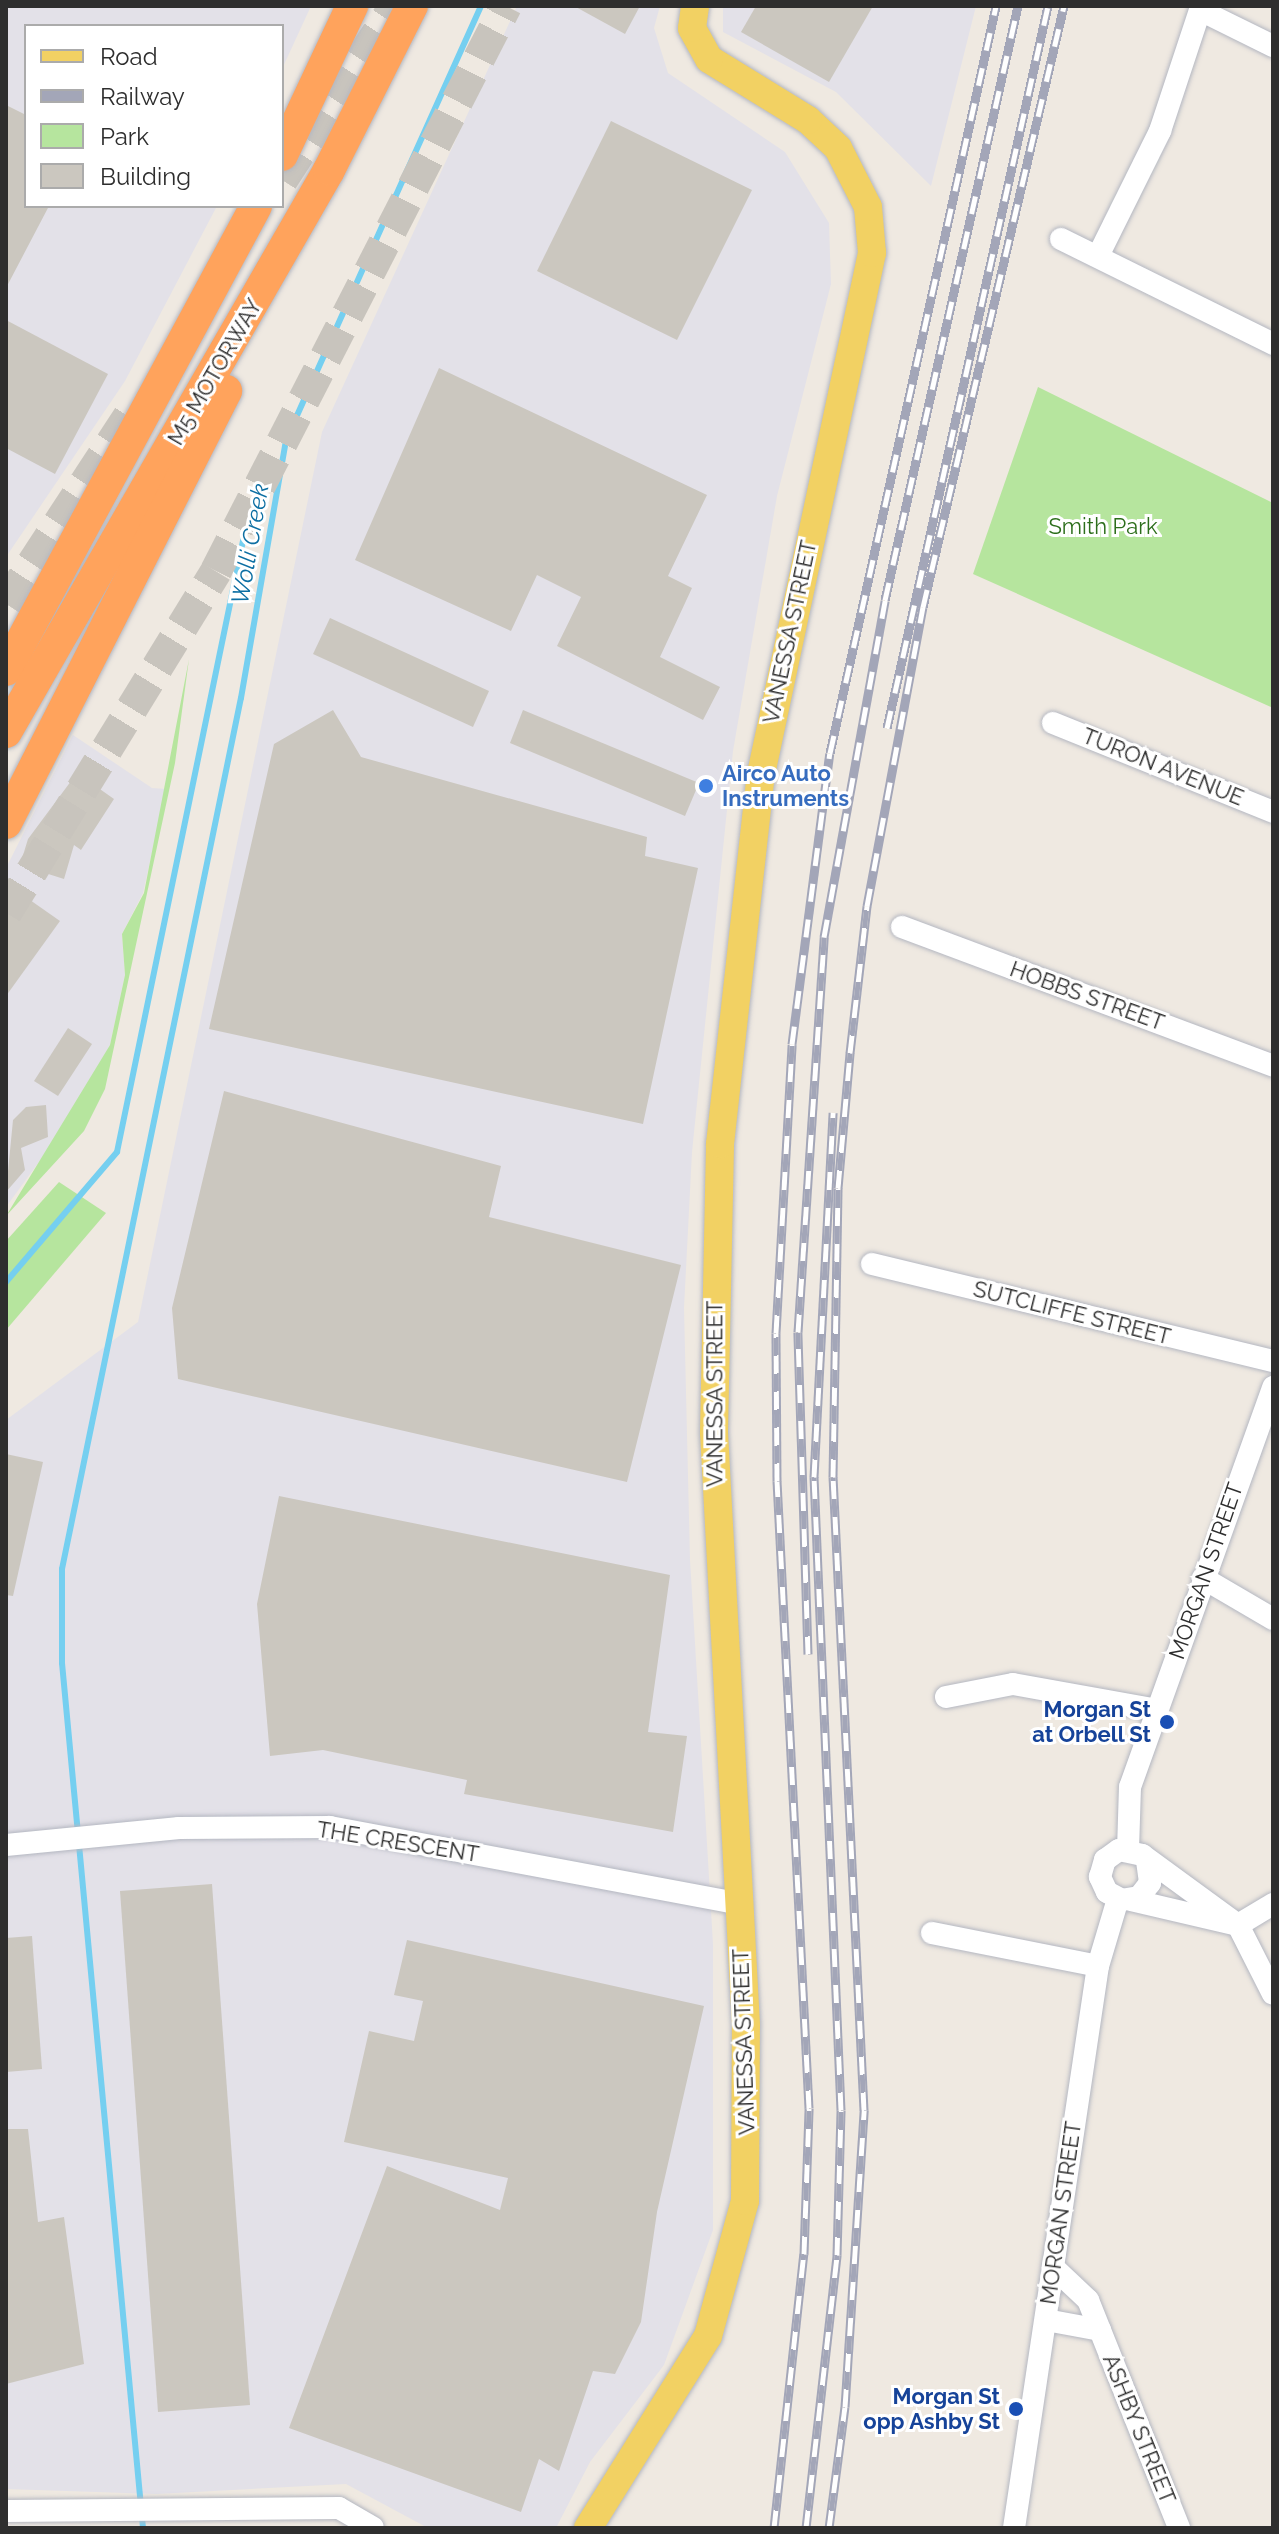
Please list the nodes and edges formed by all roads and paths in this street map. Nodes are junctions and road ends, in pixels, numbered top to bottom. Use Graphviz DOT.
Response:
graph roads {
  1 [pos="352,6"];
  2 [pos="412,6"];
  3 [pos="695,6"];
  4 [pos="1273,46"];
  5 [pos="284,151"];
  6 [pos="329,170"];
  7 [pos="255,208"];
  8 [pos="1061,239"];
  9 [pos="1098,256"];
  10 [pos="1273,344"];
  11 [pos="141,418"];
  12 [pos="6,643"];
  13 [pos="6,670"];
  14 [pos="1053,723"];
  15 [pos="6,732"];
  16 [pos="1273,812"];
  17 [pos="6,823"];
  18 [pos="902,927"];
  19 [pos="1273,1066"];
  20 [pos="872,1264"];
  21 [pos="1273,1361"];
  22 [pos="1273,1387"];
  23 [pos="1203,1578"];
  24 [pos="1273,1619"];
  25 [pos="946,1697"];
  26 [pos="1157,1710"];
  27 [pos="6,1845"];
  28 [pos="1138,1855"];
  29 [pos="1125,1900"];
  30 [pos="738,1903"];
  31 [pos="1273,1904"];
  32 [pos="1238,1925"];
  33 [pos="932,1933"];
  34 [pos="1098,1966"];
  35 [pos="1273,1994"];
  36 [pos="1053,2267"];
  37 [pos="1046,2320"];
  38 [pos="1100,2330"];
  39 [pos="6,2511"];
  40 [pos="373,2528"];
  41 [pos="588,2528"];
  42 [pos="1014,2528"];
  43 [pos="1179,2528"];
  1 -- 5 [label="highway"];
  2 -- 6 [label="highway, M5 MOTORWAY"];
  3 -- 30 [label="main road, VANESSA STREET"];
  4 -- 9 [label="street"];
  6 -- 15 [label="highway, M5 MOTORWAY"];
  6 -- 17 [label="highway"];
  7 -- 11 [label="highway, M5 MOTORWAY"];
  8 -- 9 [label="street"];
  9 -- 10 [label="street"];
  11 -- 12 [label="highway"];
  11 -- 13 [label="highway, M5 MOTORWAY"];
  14 -- 16 [label="street, TURON AVENUE"];
  18 -- 19 [label="street, HOBBS STREET"];
  20 -- 21 [label="street, SUTCLIFFE STREET"];
  22 -- 23 [label="street, MORGAN STREET"];
  23 -- 24 [label="street"];
  23 -- 26 [label="street, MORGAN STREET"];
  25 -- 26 [label="street"];
  26 -- 28 [label="street, MORGAN STREET"];
  27 -- 30 [label="street, THE CRESCENT"];
  28 -- 29 [label="street"];
  28 -- 29 [label="street"];
  28 -- 32 [label="street"];
  29 -- 32 [label="street"];
  29 -- 34 [label="street, MORGAN STREET"];
  30 -- 41 [label="main road, VANESSA STREET"];
  31 -- 32 [label="street"];
  32 -- 35 [label="street"];
  33 -- 34 [label="street"];
  34 -- 36 [label="street, MORGAN STREET"];
  36 -- 37 [label="street, MORGAN STREET"];
  36 -- 38 [label="street, ASHBY STREET"];
  37 -- 38 [label="street, ASHBY STREET"];
  37 -- 42 [label="street, MORGAN STREET"];
  38 -- 43 [label="street, ASHBY STREET"];
  39 -- 40 [label="street"];
}
